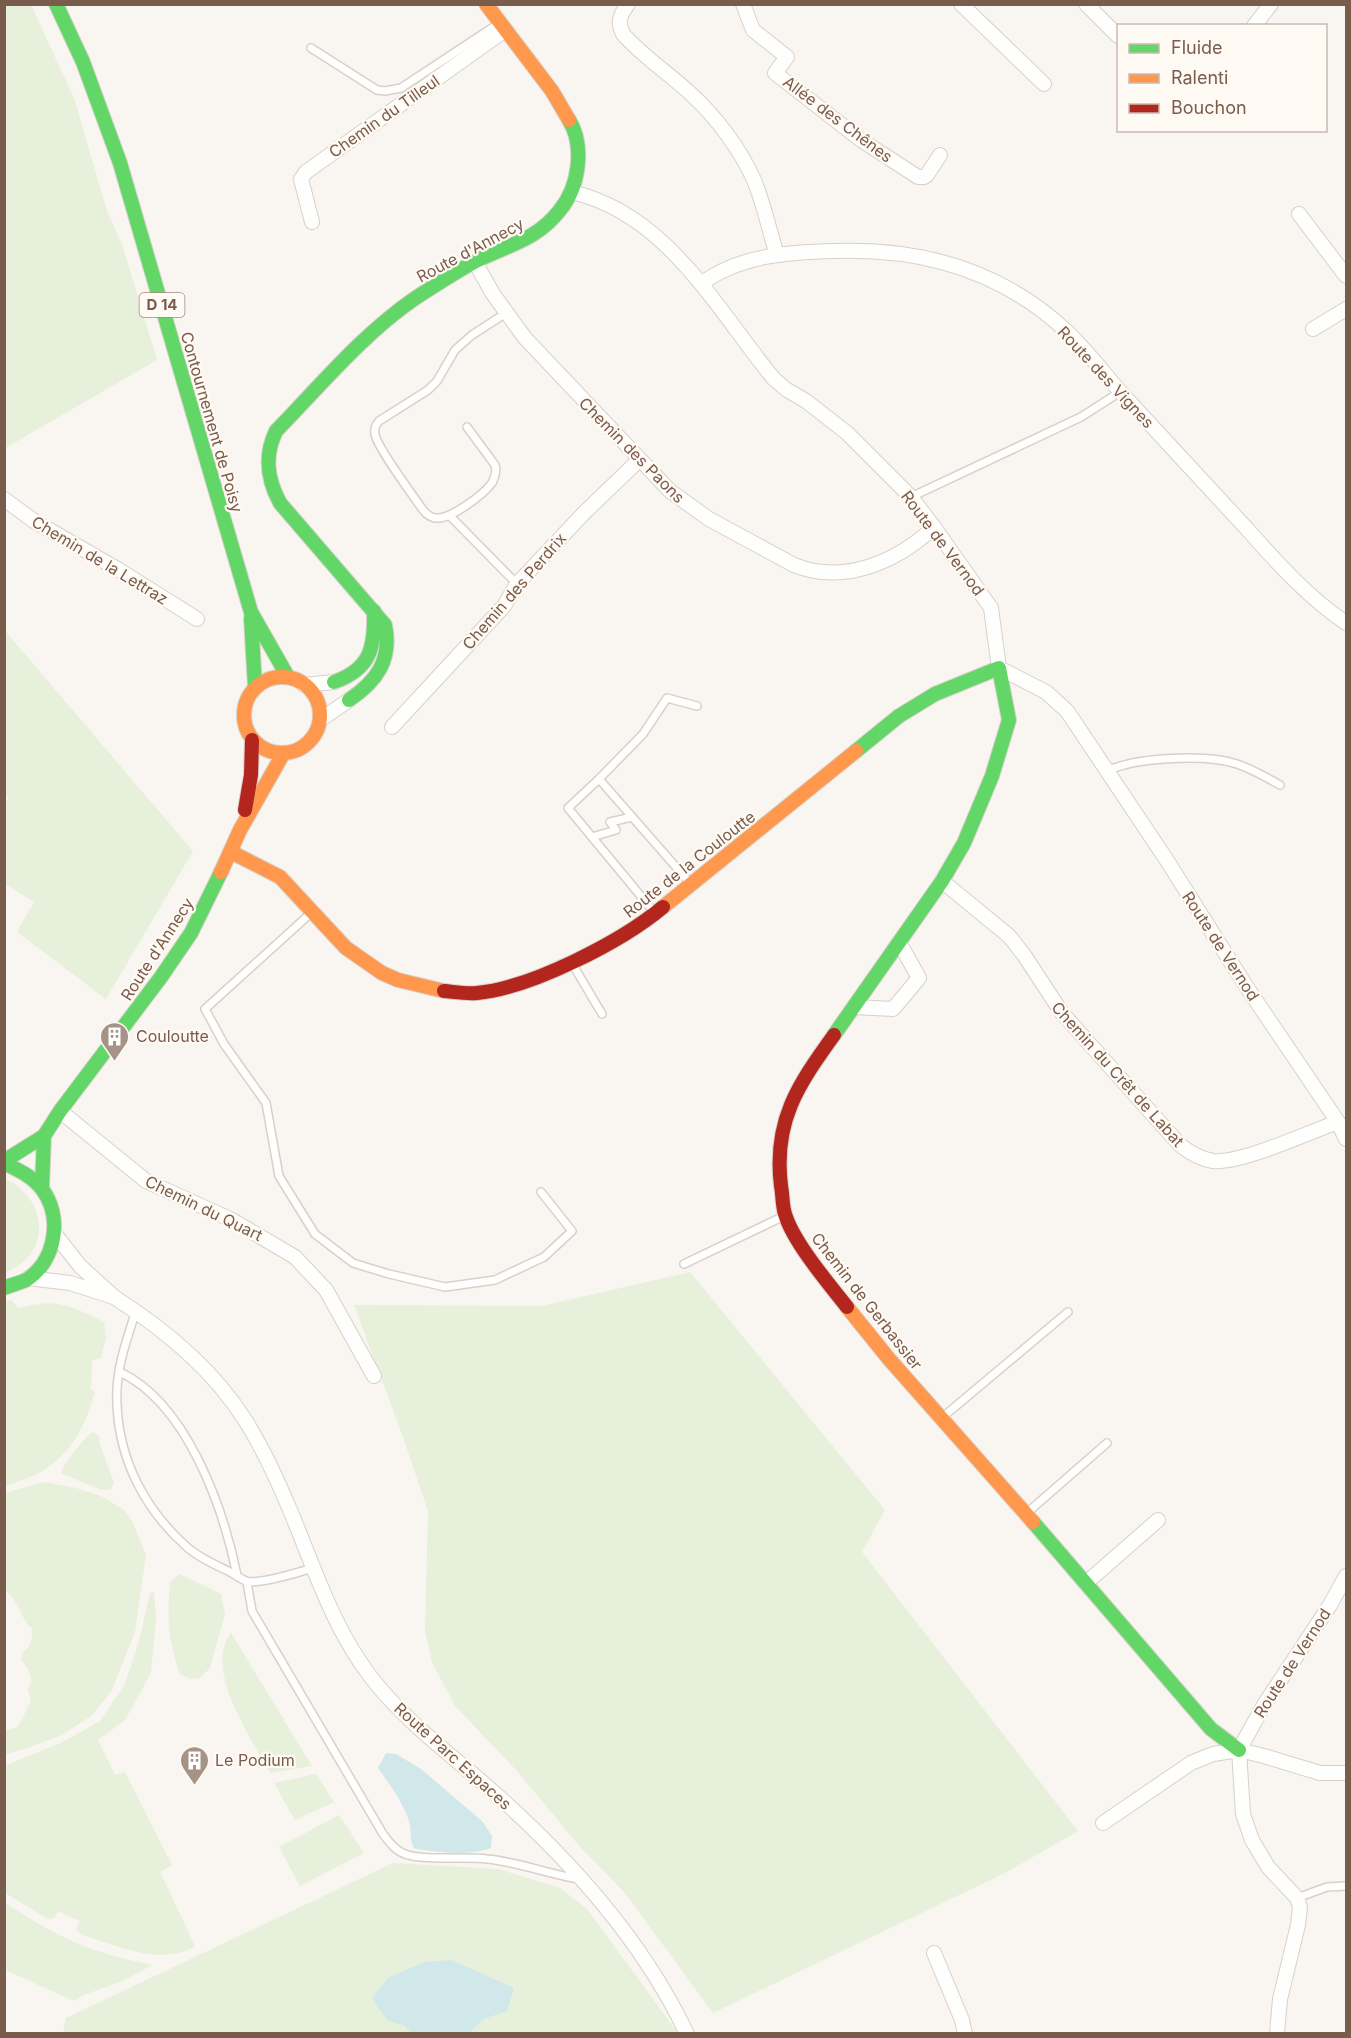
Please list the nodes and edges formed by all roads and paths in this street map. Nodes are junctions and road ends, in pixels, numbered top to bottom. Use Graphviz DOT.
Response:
graph roads {
  1 [pos="56,4"];
  2 [pos="486,4"];
  3 [pos="628,4"];
  4 [pos="743,4"];
  5 [pos="961,4"];
  6 [pos="1086,4"];
  7 [pos="1271,4"];
  8 [pos="1256,24"];
  9 [pos="502,26"];
  10 [pos="1117,34"];
  11 [pos="311,48"];
  12 [pos="1044,84"];
  13 [pos="940,155"];
  14 [pos="571,192"];
  15 [pos="1299,214"];
  16 [pos="312,222"];
  17 [pos="777,255"];
  18 [pos="475,262"];
  19 [pos="1347,276"];
  20 [pos="701,284"];
  21 [pos="1347,309"];
  22 [pos="506,313"];
  23 [pos="1313,330"];
  24 [pos="1120,392"];
  25 [pos="467,427"];
  26 [pos="639,460"];
  27 [pos="910,497"];
  28 [pos="4,499"];
  29 [pos="450,516"];
  30 [pos="934,527"];
  31 [pos="517,584"];
  32 [pos="374,611"];
  33 [pos="250,612"];
  34 [pos="197,619"];
  35 [pos="1347,623"];
  36 [pos="999,668"];
  37 [pos="288,677"];
  38 [pos="334,682"];
  39 [pos="304,684"];
  40 [pos="255,687"];
  41 [pos="349,700"];
  42 [pos="697,706"];
  43 [pos="320,720"];
  44 [pos="392,727"];
  45 [pos="252,740"];
  46 [pos="282,754"];
  47 [pos="1107,771"];
  48 [pos="599,779"];
  49 [pos="1280,784"];
  50 [pos="632,817"];
  51 [pos="240,830"];
  52 [pos="592,837"];
  53 [pos="231,852"];
  54 [pos="942,881"];
  55 [pos="692,885"];
  56 [pos="313,912"];
  57 [pos="655,914"];
  58 [pos="899,942"];
  59 [pos="571,963"];
  60 [pos="854,1007"];
  61 [pos="603,1014"];
  62 [pos="60,1111"];
  63 [pos="1338,1122"];
  64 [pos="44,1136"];
  65 [pos="1347,1139"];
  66 [pos="4,1162"];
  67 [pos="42,1187"];
  68 [pos="541,1192"];
  69 [pos="785,1216"];
  70 [pos="54,1233"];
  71 [pos="684,1264"];
  72 [pos="28,1278"];
  73 [pos="4,1288"];
  74 [pos="114,1297"];
  75 [pos="136,1311"];
  76 [pos="1068,1312"];
  77 [pos="120,1372"];
  78 [pos="374,1376"];
  79 [pos="942,1418"];
  80 [pos="1107,1443"];
  81 [pos="1026,1513"];
  82 [pos="1158,1520"];
  83 [pos="313,1568"];
  84 [pos="237,1575"];
  85 [pos="1347,1576"];
  86 [pos="247,1582"];
  87 [pos="1086,1583"];
  88 [pos="1239,1750"];
  89 [pos="1347,1773"];
  90 [pos="1103,1823"];
  91 [pos="579,1879"];
  92 [pos="1347,1886"];
  93 [pos="1297,1898"];
  94 [pos="934,1953"];
  95 [pos="687,2034"];
  96 [pos="965,2034"];
  97 [pos="1277,2034"];
  1 -- 33 [label="main road, Contournement de Poisy / D 14"];
  2 -- 9 [label="main road, Route d'Annecy"];
  3 -- 17 [label="street"];
  4 -- 13 [label="street, Allée des Chênes"];
  5 -- 12 [label="street"];
  6 -- 10 [label="street"];
  7 -- 8 [label="street"];
  9 -- 11 [label="lane"];
  9 -- 14 [label="main road, Route d'Annecy"];
  9 -- 16 [label="street, Chemin du Tilleul"];
  14 -- 18 [label="main road, Route d'Annecy"];
  14 -- 20 [label="street, Route de Vernod"];
  15 -- 19 [label="street"];
  17 -- 20 [label="street, Route des Vignes"];
  17 -- 24 [label="street, Route des Vignes"];
  18 -- 22 [label="street, Chemin des Paons"];
  18 -- 32 [label="main road, Route d'Annecy"];
  20 -- 27 [label="street, Route de Vernod"];
  21 -- 23 [label="street"];
  22 -- 26 [label="street, Chemin des Paons"];
  22 -- 29 [label="lane"];
  24 -- 27 [label="lane"];
  24 -- 35 [label="street, Route des Vignes"];
  25 -- 29 [label="lane"];
  26 -- 30 [label="street, Chemin des Paons"];
  26 -- 31 [label="street, Chemin des Perdrix"];
  27 -- 30 [label="street, Route de Vernod"];
  28 -- 34 [label="street, Chemin de la Lettraz"];
  29 -- 31 [label="lane"];
  30 -- 36 [label="street, Route de Vernod"];
  31 -- 44 [label="street, Chemin des Perdrix"];
  32 -- 38 [label="main road"];
  32 -- 41 [label="main road, Route d'Annecy"];
  33 -- 37 [label="main road, Contournement de Poisy / D 14"];
  33 -- 40 [label="main road, Contournement de Poisy / D 14"];
  36 -- 47 [label="street, Route de Vernod"];
  36 -- 54 [label="main road, Chemin de Gerbassier"];
  36 -- 55 [label="main road, Route de la Couloutte"];
  37 -- 39 [label="main road"];
  37 -- 40 [label="main road"];
  38 -- 39 [label="street"];
  39 -- 43 [label="main road"];
  40 -- 45 [label="main road, Route d'Annecy"];
  41 -- 43 [label="street, Route d'Annecy"];
  42 -- 48 [label="lane"];
  43 -- 46 [label="main road, Route d'Annecy"];
  45 -- 46 [label="main road"];
  45 -- 51 [label="main road, Route d'Annecy"];
  46 -- 51 [label="main road, Route d'Annecy"];
  47 -- 49 [label="lane"];
  47 -- 63 [label="street, Route de Vernod"];
  48 -- 50 [label="lane"];
  48 -- 52 [label="lane"];
  50 -- 52 [label="lane"];
  50 -- 55 [label="lane"];
  51 -- 53 [label="main road, Route d'Annecy"];
  52 -- 57 [label="lane"];
  53 -- 56 [label="main road, Route de la Couloutte"];
  53 -- 62 [label="main road, Route d'Annecy"];
  54 -- 58 [label="main road, Chemin de Gerbassier"];
  54 -- 63 [label="street, Chemin du Crêt de Labat"];
  55 -- 57 [label="main road, Route de la Couloutte"];
  56 -- 59 [label="main road, Route de la Couloutte"];
  56 -- 68 [label="lane"];
  57 -- 59 [label="main road, Route de la Couloutte"];
  58 -- 60 [label="main road, Chemin de Gerbassier"];
  58 -- 60 [label="street"];
  59 -- 61 [label="lane"];
  60 -- 69 [label="main road, Chemin de Gerbassier"];
  62 -- 64 [label="main road, Route d'Annecy"];
  62 -- 78 [label="street, Chemin du Quart"];
  63 -- 65 [label="street, Route de Vernod"];
  64 -- 66 [label="main road"];
  64 -- 67 [label="main road"];
  66 -- 67 [label="main road"];
  67 -- 70 [label="main road"];
  69 -- 71 [label="lane"];
  69 -- 79 [label="main road, Chemin de Gerbassier"];
  70 -- 72 [label="main road"];
  70 -- 74 [label="street, Route Parc Espaces"];
  72 -- 73 [label="main road"];
  72 -- 74 [label="street, Route Parc Espaces"];
  74 -- 75 [label="street, Route Parc Espaces"];
  75 -- 77 [label="lane"];
  75 -- 83 [label="street, Route Parc Espaces"];
  76 -- 79 [label="lane"];
  77 -- 84 [label="lane"];
  77 -- 84 [label="lane"];
  79 -- 81 [label="main road, Chemin de Gerbassier"];
  80 -- 81 [label="lane"];
  81 -- 87 [label="main road, Chemin de Gerbassier"];
  82 -- 87 [label="street"];
  83 -- 86 [label="lane"];
  83 -- 91 [label="street, Route Parc Espaces"];
  84 -- 86 [label="lane"];
  85 -- 88 [label="street, Route de Vernod"];
  86 -- 91 [label="lane"];
  87 -- 88 [label="main road, Chemin de Gerbassier"];
  88 -- 89 [label="street"];
  88 -- 90 [label="street"];
  88 -- 93 [label="street"];
  91 -- 95 [label="street, Route Parc Espaces"];
  92 -- 93 [label="lane"];
  93 -- 97 [label="street"];
  94 -- 96 [label="street"];
}
